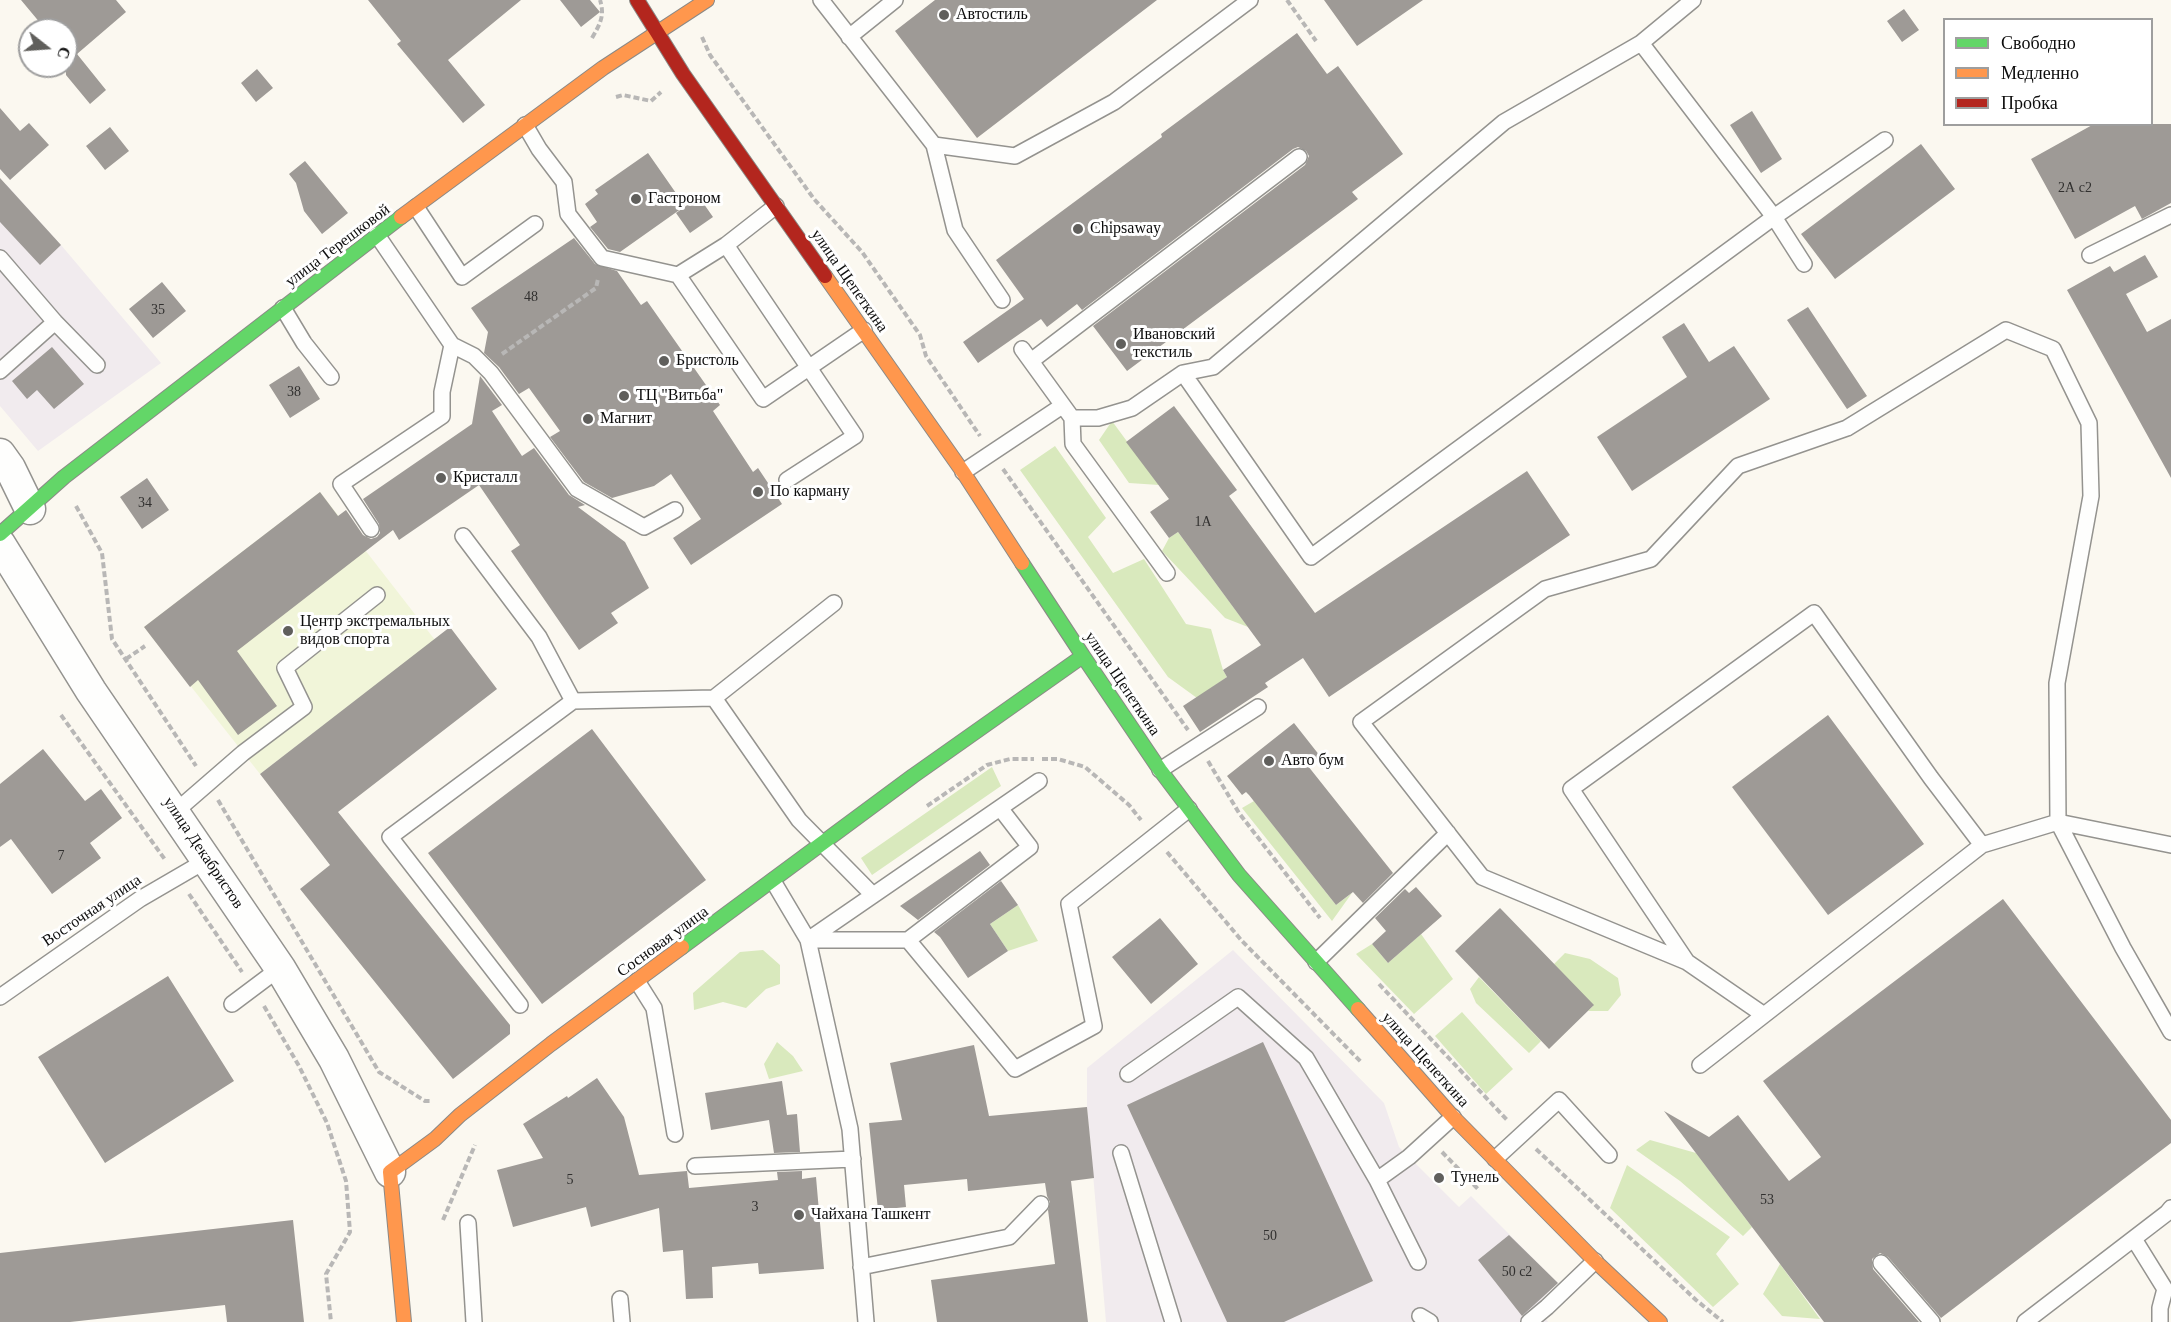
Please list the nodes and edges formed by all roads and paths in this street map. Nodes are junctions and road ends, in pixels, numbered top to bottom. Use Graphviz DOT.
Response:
graph roads {
  1 [pos="637,0"];
  2 [pos="708,0"];
  3 [pos="820,0"];
  4 [pos="895,0"];
  5 [pos="1250,0"];
  6 [pos="1287,0"];
  7 [pos="1693,0"];
  8 [pos="689,13"];
  9 [pos="658,31"];
  10 [pos="849,37"];
  11 [pos="1316,41"];
  12 [pos="1641,43"];
  13 [pos="525,125"];
  14 [pos="1885,140"];
  15 [pos="934,145"];
  16 [pos="1299,157"];
  17 [pos="776,206"];
  18 [pos="416,207"];
  19 [pos="2171,215"];
  20 [pos="1774,217"];
  21 [pos="535,224"];
  22 [pos="377,235"];
  23 [pos="726,245"];
  24 [pos="2090,255"];
  25 [pos="0,258"];
  26 [pos="602,258"];
  27 [pos="1804,264"];
  28 [pos="678,275"];
  29 [pos="1002,300"];
  30 [pos="283,308"];
  31 [pos="55,322"];
  32 [pos="864,330"];
  33 [pos="452,345"];
  34 [pos="97,365"];
  35 [pos="484,366"];
  36 [pos="810,367"];
  37 [pos="0,371"];
  38 [pos="1183,373"];
  39 [pos="331,377"];
  40 [pos="1062,406"];
  41 [pos="1072,418"];
  42 [pos="991,452"];
  43 [pos="0,454"];
  44 [pos="963,472"];
  45 [pos="787,480"];
  46 [pos="72,499"];
  47 [pos="30,509"];
  48 [pos="675,510"];
  49 [pos="371,529"];
  50 [pos="0,534"];
  51 [pos="463,536"];
  52 [pos="0,544"];
  53 [pos="1167,573"];
  54 [pos="376,595"];
  55 [pos="834,603"];
  56 [pos="145,646"];
  57 [pos="1083,656"];
  58 [pos="126,659"];
  59 [pos="714,698"];
  60 [pos="573,701"];
  61 [pos="1258,707"];
  62 [pos="61,716"];
  63 [pos="1199,746"];
  64 [pos="1160,770"];
  65 [pos="1039,781"];
  66 [pos="208,783"];
  67 [pos="1000,808"];
  68 [pos="1189,809"];
  69 [pos="175,812"];
  70 [pos="919,812"];
  71 [pos="2058,822"];
  72 [pos="1448,833"];
  73 [pos="1153,835"];
  74 [pos="822,844"];
  75 [pos="1982,844"];
  76 [pos="2171,845"];
  77 [pos="207,860"];
  78 [pos="177,877"];
  79 [pos="773,881"];
  80 [pos="873,895"];
  81 [pos="808,940"];
  82 [pos="908,940"];
  83 [pos="1338,940"];
  84 [pos="1316,962"];
  85 [pos="1687,962"];
  86 [pos="280,968"];
  87 [pos="637,981"];
  88 [pos="1377,983"];
  89 [pos="253,989"];
  90 [pos="0,997"];
  91 [pos="232,1005"];
  92 [pos="520,1005"];
  93 [pos="1764,1015"];
  94 [pos="2171,1032"];
  95 [pos="1700,1065"];
  96 [pos="1367,1068"];
  97 [pos="1128,1074"];
  98 [pos="437,1101"];
  99 [pos="1453,1116"];
  100 [pos="675,1134"];
  101 [pos="1521,1135"];
  102 [pos="1428,1139"];
  103 [pos="477,1140"];
  104 [pos="1121,1153"];
  105 [pos="1610,1155"];
  106 [pos="853,1159"];
  107 [pos="1495,1160"];
  108 [pos="695,1166"];
  109 [pos="390,1172"];
  110 [pos="1377,1180"];
  111 [pos="1479,1190"];
  112 [pos="1041,1204"];
  113 [pos="2171,1208"];
  114 [pos="443,1220"];
  115 [pos="468,1223"];
  116 [pos="2134,1239"];
  117 [pos="1595,1261"];
  118 [pos="1418,1262"];
  119 [pos="1881,1263"];
  120 [pos="861,1267"];
  121 [pos="620,1299"];
  122 [pos="1652,1319"];
  123 [pos="331,1322"];
  124 [pos="404,1322"];
  125 [pos="474,1322"];
  126 [pos="622,1322"];
  127 [pos="866,1322"];
  128 [pos="1173,1322"];
  129 [pos="1529,1322"];
  130 [pos="1723,1322"];
  131 [pos="1932,1322"];
  132 [pos="2025,1322"];
  133 [pos="2160,1322"];
  1 -- 9 [label="main road, улица Щепеткина"];
  2 -- 8 [label="main road, улица Терешковой"];
  3 -- 10 [label="lane"];
  4 -- 10 [label="lane"];
  5 -- 15 [label="lane"];
  6 -- 11 [label="path"];
  7 -- 12 [label="lane"];
  8 -- 9 [label="main road, улица Терешковой"];
  8 -- 42 [label="path"];
  9 -- 13 [label="main road, улица Терешковой"];
  9 -- 17 [label="main road, улица Щепеткина"];
  10 -- 15 [label="lane"];
  12 -- 20 [label="lane"];
  12 -- 38 [label="lane"];
  13 -- 18 [label="main road, улица Терешковой"];
  13 -- 26 [label="lane"];
  14 -- 20 [label="lane"];
  15 -- 29 [label="lane"];
  16 -- 40 [label="lane"];
  17 -- 23 [label="lane"];
  17 -- 32 [label="main road, улица Щепеткина"];
  18 -- 21 [label="lane"];
  18 -- 22 [label="main road, улица Терешковой"];
  19 -- 24 [label="lane"];
  20 -- 27 [label="lane"];
  20 -- 38 [label="lane"];
  22 -- 30 [label="main road, улица Терешковой"];
  22 -- 33 [label="lane"];
  23 -- 28 [label="lane"];
  23 -- 36 [label="lane"];
  25 -- 31 [label="lane"];
  26 -- 28 [label="lane"];
  26 -- 35 [label="path"];
  28 -- 36 [label="lane"];
  30 -- 39 [label="lane"];
  30 -- 47 [label="main road, улица Терешковой"];
  31 -- 34 [label="lane"];
  31 -- 37 [label="lane"];
  32 -- 36 [label="lane"];
  32 -- 44 [label="main road, улица Щепеткина"];
  33 -- 35 [label="lane"];
  33 -- 49 [label="lane"];
  35 -- 48 [label="lane"];
  36 -- 45 [label="lane"];
  38 -- 41 [label="lane"];
  40 -- 41 [label="lane"];
  40 -- 42 [label="lane"];
  41 -- 53 [label="lane"];
  42 -- 44 [label="lane"];
  42 -- 63 [label="path"];
  43 -- 47 [label="street"];
  44 -- 57 [label="main road, улица Щепеткина"];
  46 -- 58 [label="path"];
  47 -- 50 [label="main road, улица Терешковой"];
  51 -- 60 [label="lane"];
  52 -- 69 [label="street, улица Декабристов"];
  54 -- 66 [label="lane"];
  55 -- 59 [label="lane"];
  56 -- 58 [label="path"];
  57 -- 64 [label="main road, улица Щепеткина"];
  57 -- 74 [label="main road, Сосновая улица"];
  58 -- 66 [label="path"];
  59 -- 60 [label="lane"];
  59 -- 74 [label="lane"];
  60 -- 92 [label="lane"];
  61 -- 63 [label="lane"];
  62 -- 78 [label="path"];
  63 -- 64 [label="lane"];
  63 -- 83 [label="path"];
  64 -- 68 [label="main road, улица Щепеткина"];
  65 -- 67 [label="lane"];
  66 -- 69 [label="lane"];
  66 -- 98 [label="path"];
  67 -- 80 [label="lane"];
  67 -- 82 [label="lane"];
  68 -- 73 [label="lane"];
  68 -- 84 [label="main road, улица Щепеткина"];
  69 -- 77 [label="street, улица Декабристов"];
  70 -- 73 [label="path"];
  71 -- 72 [label="lane"];
  71 -- 75 [label="lane"];
  71 -- 76 [label="lane"];
  71 -- 94 [label="lane"];
  72 -- 83 [label="lane"];
  72 -- 85 [label="lane"];
  73 -- 82 [label="lane"];
  73 -- 96 [label="path"];
  74 -- 79 [label="main road, Сосновая улица"];
  74 -- 80 [label="lane"];
  75 -- 85 [label="lane"];
  75 -- 93 [label="lane"];
  77 -- 78 [label="lane, Восточная улица"];
  77 -- 86 [label="street, улица Декабристов"];
  78 -- 89 [label="path"];
  78 -- 90 [label="lane, Восточная улица"];
  79 -- 81 [label="lane"];
  79 -- 87 [label="main road, Сосновая улица"];
  80 -- 81 [label="lane"];
  81 -- 82 [label="lane"];
  81 -- 106 [label="lane"];
  83 -- 84 [label="lane"];
  84 -- 99 [label="main road, улица Щепеткина"];
  85 -- 93 [label="lane"];
  86 -- 89 [label="lane"];
  86 -- 109 [label="street, улица Декабристов"];
  87 -- 100 [label="lane"];
  87 -- 109 [label="main road, Сосновая улица"];
  88 -- 101 [label="path"];
  89 -- 91 [label="lane"];
  89 -- 123 [label="path"];
  93 -- 95 [label="lane"];
  97 -- 110 [label="lane"];
  99 -- 102 [label="lane"];
  99 -- 107 [label="main road, улица Щепеткина"];
  101 -- 105 [label="lane"];
  101 -- 107 [label="lane"];
  101 -- 130 [label="path"];
  102 -- 110 [label="lane"];
  102 -- 111 [label="path"];
  103 -- 114 [label="path"];
  104 -- 128 [label="lane"];
  106 -- 108 [label="lane"];
  106 -- 120 [label="lane"];
  107 -- 117 [label="main road, улица Щепеткина"];
  109 -- 124 [label="main road"];
  110 -- 118 [label="lane"];
  112 -- 120 [label="lane"];
  113 -- 116 [label="lane"];
  115 -- 125 [label="lane"];
  116 -- 132 [label="lane"];
  116 -- 133 [label="lane"];
  117 -- 122 [label="main road, улица Щепеткина"];
  117 -- 129 [label="lane"];
  119 -- 131 [label="lane"];
  120 -- 127 [label="lane"];
  121 -- 126 [label="lane"];
}
